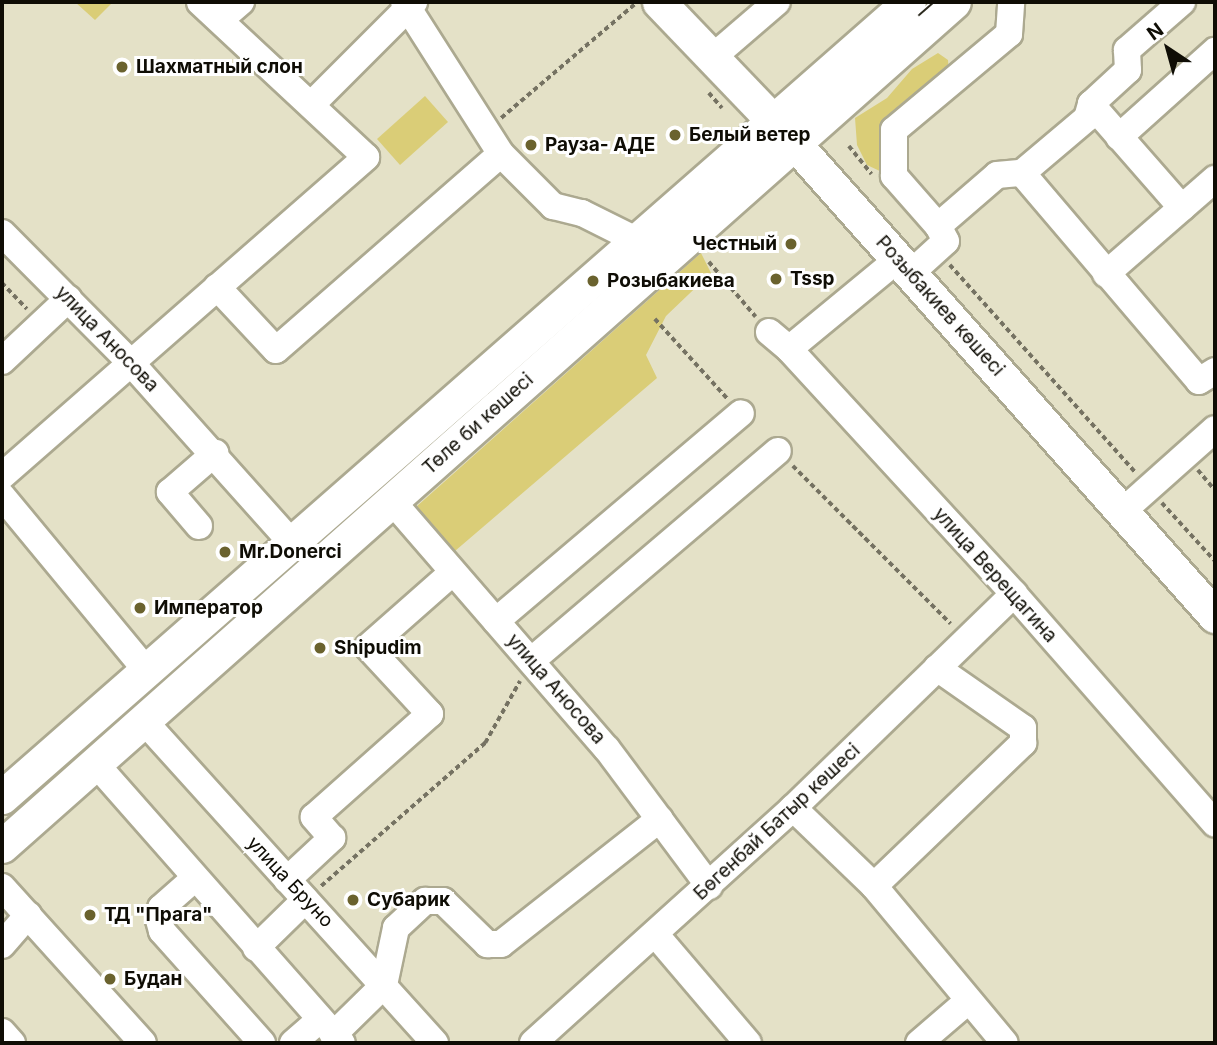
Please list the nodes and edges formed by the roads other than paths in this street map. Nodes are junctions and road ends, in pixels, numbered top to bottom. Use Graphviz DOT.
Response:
graph roads {
  1 [pos="200,2"];
  2 [pos="241,2"];
  3 [pos="659,2"];
  4 [pos="777,2"];
  5 [pos="954,2"];
  6 [pos="1011,2"];
  7 [pos="1182,2"];
  8 [pos="409,3"];
  9 [pos="913,11"];
  10 [pos="220,20"];
  11 [pos="1215,51"];
  12 [pos="713,57"];
  13 [pos="1091,104"];
  14 [pos="311,105"];
  15 [pos="785,133"];
  16 [pos="1119,137"];
  17 [pos="501,154"];
  18 [pos="1022,173"];
  19 [pos="1215,179"];
  20 [pos="1182,208"];
  21 [pos="2,233"];
  22 [pos="937,238"];
  23 [pos="638,242"];
  24 [pos="904,266"];
  25 [pos="1106,274"];
  26 [pos="622,276"];
  27 [pos="218,287"];
  28 [pos="68,299"];
  29 [pos="769,332"];
  30 [pos="789,349"];
  31 [pos="2,361"];
  32 [pos="131,363"];
  33 [pos="1215,371"];
  34 [pos="741,413"];
  35 [pos="1215,429"];
  36 [pos="778,451"];
  37 [pos="215,453"];
  38 [pos="2,476"];
  39 [pos="2,496"];
  40 [pos="392,501"];
  41 [pos="1123,511"];
  42 [pos="200,526"];
  43 [pos="292,543"];
  44 [pos="453,572"];
  45 [pos="1014,594"];
  46 [pos="1215,616"];
  47 [pos="496,621"];
  48 [pos="531,660"];
  49 [pos="937,668"];
  50 [pos="147,671"];
  51 [pos="144,720"];
  52 [pos="95,763"];
  53 [pos="2,797"];
  54 [pos="793,808"];
  55 [pos="660,819"];
  56 [pos="1215,824"];
  57 [pos="2,846"];
  58 [pos="195,878"];
  59 [pos="287,880"];
  60 [pos="709,886"];
  61 [pos="874,886"];
  62 [pos="2,887"];
  63 [pos="305,900"];
  64 [pos="28,915"];
  65 [pos="656,935"];
  66 [pos="2,945"];
  67 [pos="256,948"];
  68 [pos="384,985"];
  69 [pos="968,1002"];
  70 [pos="2,1032"];
  71 [pos="331,1033"];
  72 [pos="12,1043"];
  73 [pos="144,1043"];
  74 [pos="262,1043"];
  75 [pos="293,1043"];
  76 [pos="435,1043"];
  77 [pos="533,1043"];
  78 [pos="748,1043"];
  79 [pos="919,1043"];
  80 [pos="1005,1043"];
  1 -- 10 [label="street"];
  2 -- 10 [label="street"];
  3 -- 12 [label="main road, Розыбакиев көшесі"];
  4 -- 12 [label="street"];
  5 -- 9 [label="main road, Төле би көшесі"];
  6 -- 22 [label="street"];
  7 -- 13 [label="street"];
  8 -- 14 [label="street"];
  8 -- 17 [label="street"];
  9 -- 15 [label="main road, Төле би көшесі"];
  10 -- 14 [label="street"];
  11 -- 16 [label="street"];
  12 -- 15 [label="main road, Розыбакиев көшесі"];
  13 -- 16 [label="street"];
  13 -- 18 [label="street"];
  14 -- 27 [label="street"];
  15 -- 23 [label="main road, Төле би көшесі"];
  15 -- 24 [label="main road, Розыбакиев көшесі"];
  15 -- 26 [label="main road, Төле би көшесі"];
  16 -- 20 [label="street"];
  17 -- 23 [label="street"];
  17 -- 27 [label="street"];
  18 -- 22 [label="street"];
  18 -- 25 [label="street"];
  19 -- 20 [label="street"];
  20 -- 25 [label="street"];
  21 -- 28 [label="street, улица Аносова"];
  22 -- 24 [label="street"];
  23 -- 26 [label="main road, Төле би көшесі"];
  24 -- 30 [label="street"];
  24 -- 41 [label="main road, Розыбакиев көшесі"];
  25 -- 33 [label="street"];
  26 -- 40 [label="main road, Төле би көшесі"];
  26 -- 43 [label="main road, Төле би көшесі"];
  27 -- 32 [label="street"];
  28 -- 31 [label="street"];
  28 -- 32 [label="street, улица Аносова"];
  29 -- 30 [label="street, улица Верещагина"];
  30 -- 45 [label="street, улица Верещагина"];
  32 -- 37 [label="street, улица Аносова"];
  32 -- 38 [label="street"];
  34 -- 47 [label="street"];
  35 -- 41 [label="street"];
  36 -- 48 [label="street"];
  37 -- 42 [label="street"];
  37 -- 43 [label="street, улица Аносова"];
  39 -- 50 [label="street"];
  40 -- 44 [label="street, улица Аносова"];
  40 -- 51 [label="main road, Төле би көшесі"];
  41 -- 46 [label="main road, Розыбакиев көшесі"];
  43 -- 50 [label="main road, Төле би көшесі"];
  44 -- 47 [label="street, улица Аносова"];
  44 -- 59 [label="street"];
  45 -- 49 [label="street, Бөгенбай Батыр көшесі"];
  45 -- 56 [label="street, улица Верещагина"];
  47 -- 48 [label="street, улица Аносова"];
  48 -- 55 [label="street, улица Аносова"];
  49 -- 54 [label="street, Бөгенбай Батыр көшесі"];
  49 -- 61 [label="street"];
  50 -- 53 [label="main road, Төле би көшесі"];
  51 -- 52 [label="main road, Төле би көшесі"];
  51 -- 59 [label="street, улица Бруно"];
  52 -- 57 [label="main road, Төле би көшесі"];
  52 -- 58 [label="street"];
  54 -- 60 [label="street, Бөгенбай Батыр көшесі"];
  54 -- 61 [label="street"];
  55 -- 60 [label="street, улица Аносова"];
  55 -- 68 [label="street"];
  58 -- 67 [label="street"];
  58 -- 74 [label="street"];
  59 -- 63 [label="street, улица Бруно"];
  60 -- 65 [label="street, Бөгенбай Батыр көшесі"];
  61 -- 69 [label="street"];
  62 -- 64 [label="street"];
  63 -- 67 [label="street"];
  63 -- 68 [label="street, улица Бруно"];
  64 -- 66 [label="street"];
  64 -- 73 [label="street"];
  65 -- 77 [label="street, Бөгенбай Батыр көшесі"];
  65 -- 78 [label="street"];
  67 -- 71 [label="street"];
  68 -- 71 [label="street"];
  68 -- 76 [label="street, улица Бруно"];
  69 -- 79 [label="street"];
  69 -- 80 [label="street"];
  70 -- 72 [label="street"];
  71 -- 75 [label="street"];
}
